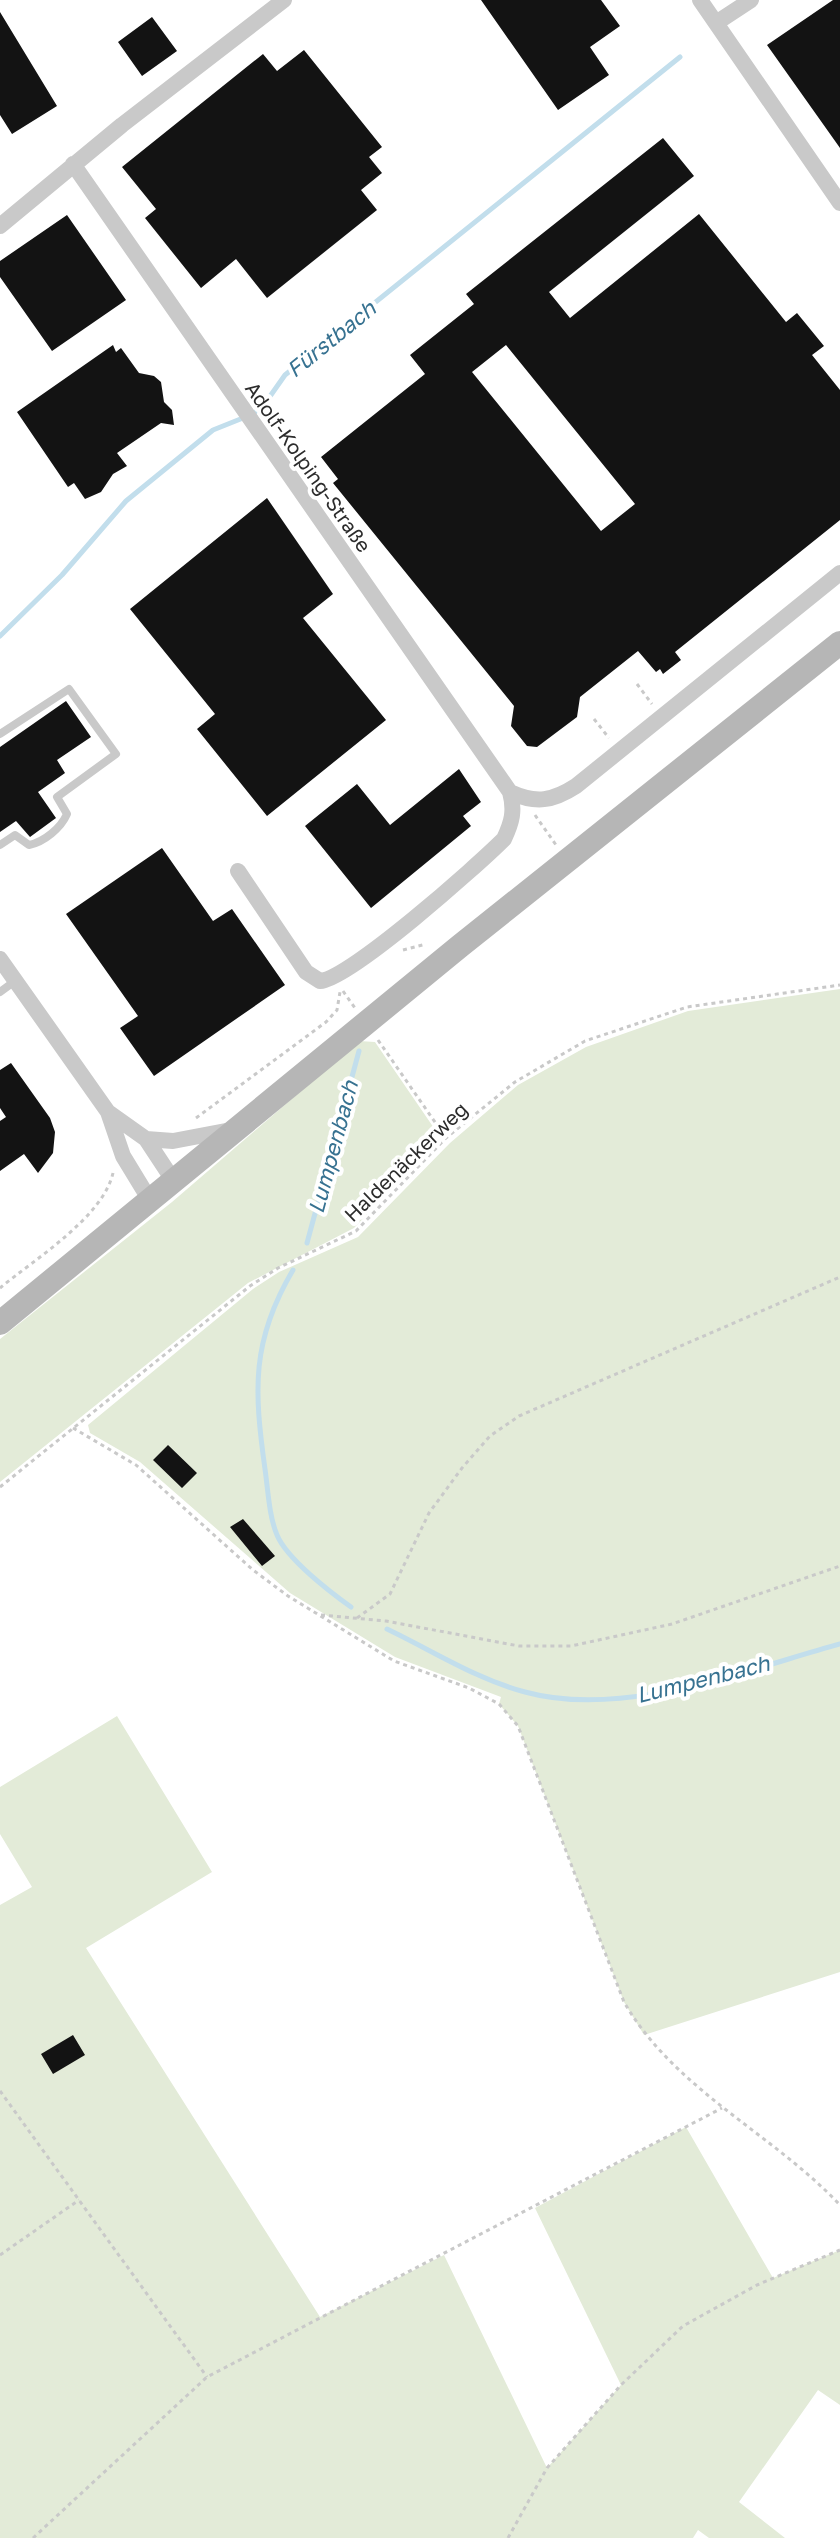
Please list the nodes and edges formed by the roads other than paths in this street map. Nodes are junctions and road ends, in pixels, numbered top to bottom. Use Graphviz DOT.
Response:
graph roads {
  1 [pos="284,0"];
  2 [pos="700,0"];
  3 [pos="751,0"];
  4 [pos="716,23"];
  5 [pos="73,164"];
  6 [pos="840,203"];
  7 [pos="0,226"];
  8 [pos="840,573"];
  9 [pos="840,643"];
  10 [pos="0,734"];
  11 [pos="510,792"];
  12 [pos="0,845"];
  13 [pos="238,871"];
  14 [pos="0,959"];
  15 [pos="15,981"];
  16 [pos="0,992"];
  17 [pos="108,1112"];
  18 [pos="239,1128"];
  19 [pos="146,1139"];
  20 [pos="175,1183"];
  21 [pos="151,1202"];
  22 [pos="0,1323"];
  1 -- 5 [label="street"];
  2 -- 4 [label="street"];
  3 -- 4 [label="street"];
  4 -- 6 [label="street"];
  5 -- 7 [label="street"];
  5 -- 11 [label="street, Adolf-Kolping-Straße"];
  8 -- 11 [label="street"];
  9 -- 18 [label="main road"];
  10 -- 12 [label="lane"];
  11 -- 13 [label="street"];
  14 -- 15 [label="street"];
  15 -- 16 [label="lane"];
  15 -- 17 [label="street"];
  17 -- 19 [label="street"];
  17 -- 21 [label="street"];
  18 -- 19 [label="street"];
  18 -- 20 [label="main road"];
  19 -- 20 [label="street"];
  20 -- 21 [label="main road"];
  21 -- 22 [label="main road"];
}
